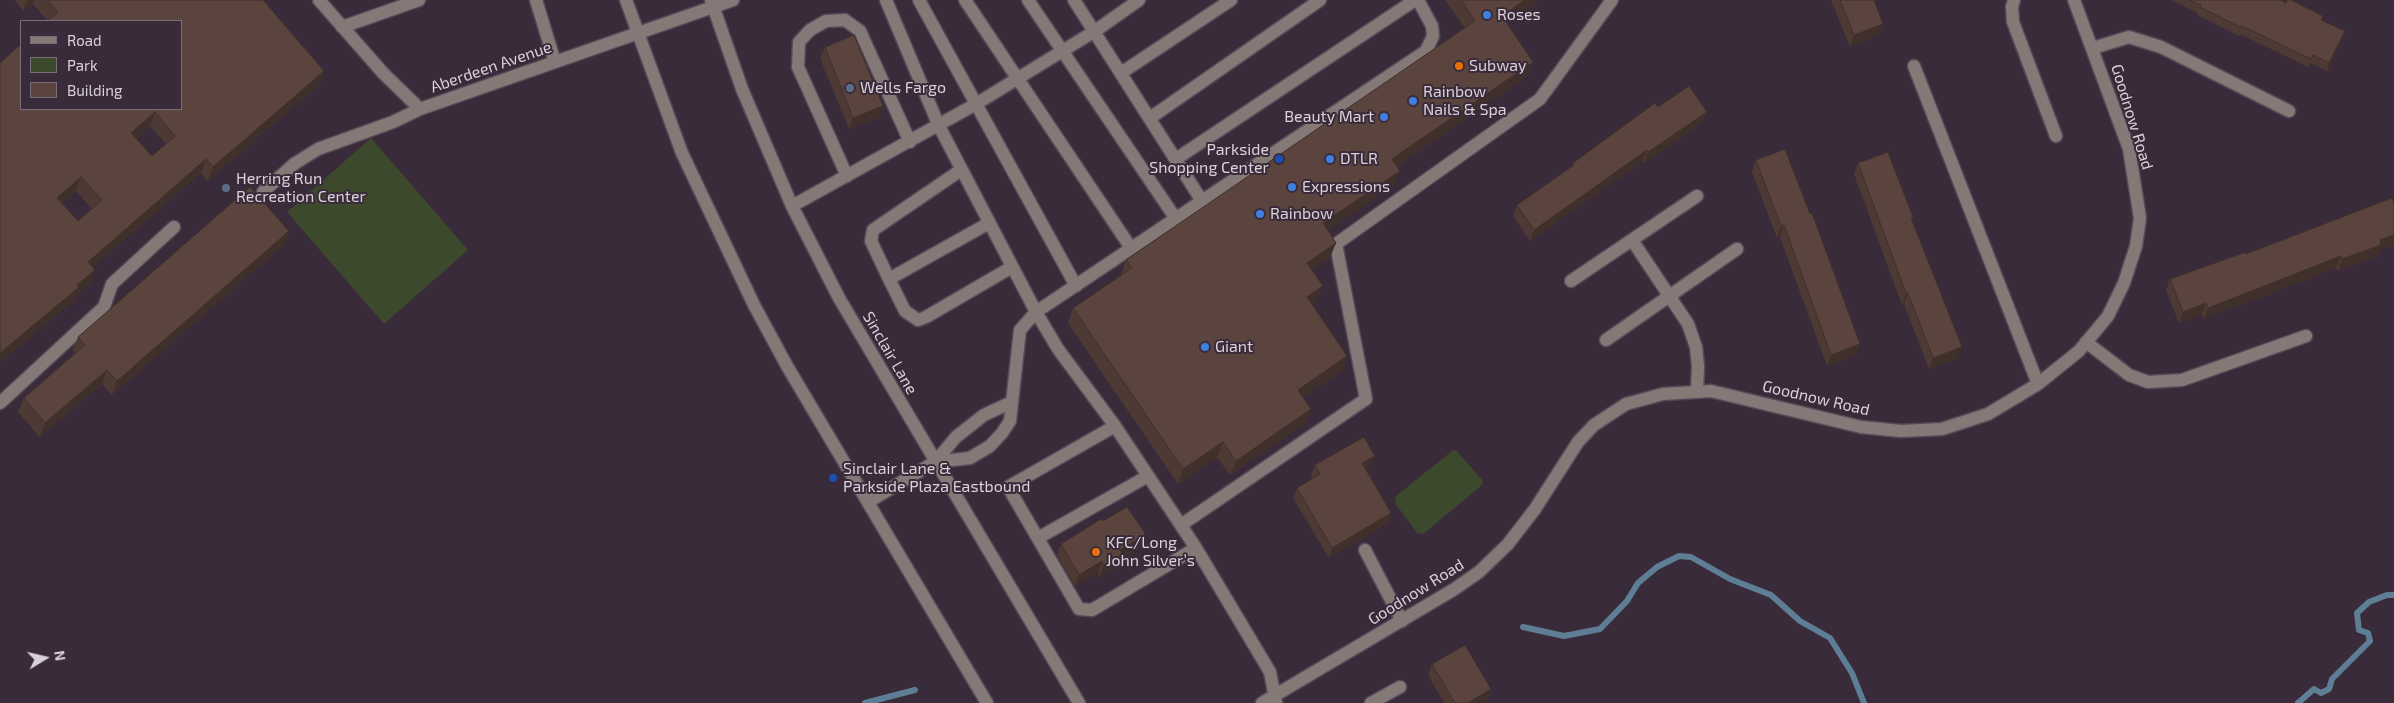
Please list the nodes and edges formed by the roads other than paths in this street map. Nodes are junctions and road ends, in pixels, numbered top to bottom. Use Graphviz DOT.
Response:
graph roads {
  1 [pos="319,0"];
  2 [pos="419,0"];
  3 [pos="536,0"];
  4 [pos="626,0"];
  5 [pos="734,0"];
  6 [pos="886,0"];
  7 [pos="919,0"];
  8 [pos="965,0"];
  9 [pos="1028,0"];
  10 [pos="1074,0"];
  11 [pos="1139,0"];
  12 [pos="1231,0"];
  13 [pos="1320,0"];
  14 [pos="1417,0"];
  15 [pos="1612,0"];
  16 [pos="2014,0"];
  17 [pos="2074,0"];
  18 [pos="712,4"];
  19 [pos="342,27"];
  20 [pos="1095,31"];
  21 [pos="637,34"];
  22 [pos="2093,48"];
  23 [pos="1062,52"];
  24 [pos="555,62"];
  25 [pos="1914,66"];
  26 [pos="1121,73"];
  27 [pos="1018,80"];
  28 [pos="976,104"];
  29 [pos="420,109"];
  30 [pos="2289,111"];
  31 [pos="1150,118"];
  32 [pos="939,126"];
  33 [pos="2056,136"];
  34 [pos="910,142"];
  35 [pos="1176,159"];
  36 [pos="961,170"];
  37 [pos="847,176"];
  38 [pos="263,192"];
  39 [pos="1697,196"];
  40 [pos="1202,201"];
  41 [pos="792,206"];
  42 [pos="1176,219"];
  43 [pos="989,223"];
  44 [pos="174,227"];
  45 [pos="1632,240"];
  46 [pos="1131,248"];
  47 [pos="1737,249"];
  48 [pos="1012,267"];
  49 [pos="889,279"];
  50 [pos="1571,281"];
  51 [pos="1076,286"];
  52 [pos="1669,295"];
  53 [pos="1036,312"];
  54 [pos="2306,336"];
  55 [pos="1606,340"];
  56 [pos="2086,342"];
  57 [pos="2038,384"];
  58 [pos="1697,391"];
  59 [pos="1012,402"];
  60 [pos="0,403"];
  61 [pos="1115,426"];
  62 [pos="935,462"];
  63 [pos="1148,476"];
  64 [pos="868,502"];
  65 [pos="1181,525"];
  66 [pos="1038,538"];
  67 [pos="1196,548"];
  68 [pos="1365,550"];
  69 [pos="1402,620"];
  70 [pos="1400,686"];
  71 [pos="1275,700"];
  72 [pos="987,703"];
  73 [pos="1079,703"];
  74 [pos="1262,703"];
  75 [pos="1371,703"];
  1 -- 19 [label="street, Aberdeen Avenue"];
  2 -- 19 [label="street"];
  3 -- 24 [label="street"];
  4 -- 21 [label="street"];
  5 -- 18 [label="street, Aberdeen Avenue"];
  6 -- 32 [label="street"];
  7 -- 28 [label="street"];
  8 -- 27 [label="street"];
  9 -- 23 [label="street"];
  10 -- 20 [label="street"];
  11 -- 20 [label="street"];
  12 -- 26 [label="street"];
  13 -- 31 [label="street"];
  14 -- 35 [label="street"];
  14 -- 40 [label="street"];
  15 -- 65 [label="street"];
  16 -- 33 [label="street"];
  17 -- 22 [label="street, Goodnow Road"];
  18 -- 21 [label="street, Aberdeen Avenue"];
  18 -- 41 [label="street, Sinclair Lane"];
  19 -- 29 [label="street, Aberdeen Avenue"];
  20 -- 23 [label="street"];
  20 -- 26 [label="street"];
  21 -- 24 [label="street, Aberdeen Avenue"];
  21 -- 64 [label="street"];
  22 -- 30 [label="street"];
  22 -- 56 [label="street, Goodnow Road"];
  23 -- 27 [label="street"];
  23 -- 42 [label="street"];
  24 -- 29 [label="street, Aberdeen Avenue"];
  25 -- 57 [label="street"];
  26 -- 31 [label="street"];
  27 -- 28 [label="street"];
  27 -- 46 [label="street"];
  28 -- 32 [label="street"];
  28 -- 51 [label="street"];
  29 -- 38 [label="street"];
  31 -- 35 [label="street"];
  32 -- 34 [label="street"];
  32 -- 36 [label="street"];
  34 -- 37 [label="street"];
  34 -- 37 [label="street"];
  35 -- 40 [label="street"];
  36 -- 43 [label="street"];
  36 -- 49 [label="street"];
  37 -- 41 [label="street"];
  39 -- 45 [label="street"];
  40 -- 42 [label="street"];
  41 -- 62 [label="street, Sinclair Lane"];
  42 -- 46 [label="street"];
  43 -- 48 [label="street"];
  43 -- 49 [label="street"];
  44 -- 60 [label="street"];
  45 -- 50 [label="street"];
  45 -- 52 [label="street"];
  46 -- 51 [label="street"];
  47 -- 52 [label="street"];
  48 -- 49 [label="street"];
  48 -- 53 [label="street"];
  51 -- 53 [label="street"];
  52 -- 55 [label="street"];
  52 -- 58 [label="street"];
  53 -- 59 [label="street"];
  53 -- 61 [label="street"];
  54 -- 56 [label="street"];
  56 -- 57 [label="street, Goodnow Road"];
  57 -- 58 [label="street, Goodnow Road"];
  58 -- 69 [label="street, Goodnow Road"];
  59 -- 62 [label="street"];
  59 -- 62 [label="street"];
  61 -- 63 [label="street"];
  61 -- 66 [label="street"];
  62 -- 64 [label="street"];
  62 -- 73 [label="street, Sinclair Lane"];
  63 -- 65 [label="street"];
  63 -- 66 [label="street"];
  64 -- 72 [label="street"];
  65 -- 67 [label="street"];
  66 -- 67 [label="street"];
  67 -- 71 [label="street"];
  68 -- 69 [label="street"];
  69 -- 71 [label="street, Goodnow Road"];
  70 -- 75 [label="street"];
  71 -- 74 [label="street, Goodnow Road"];
}
